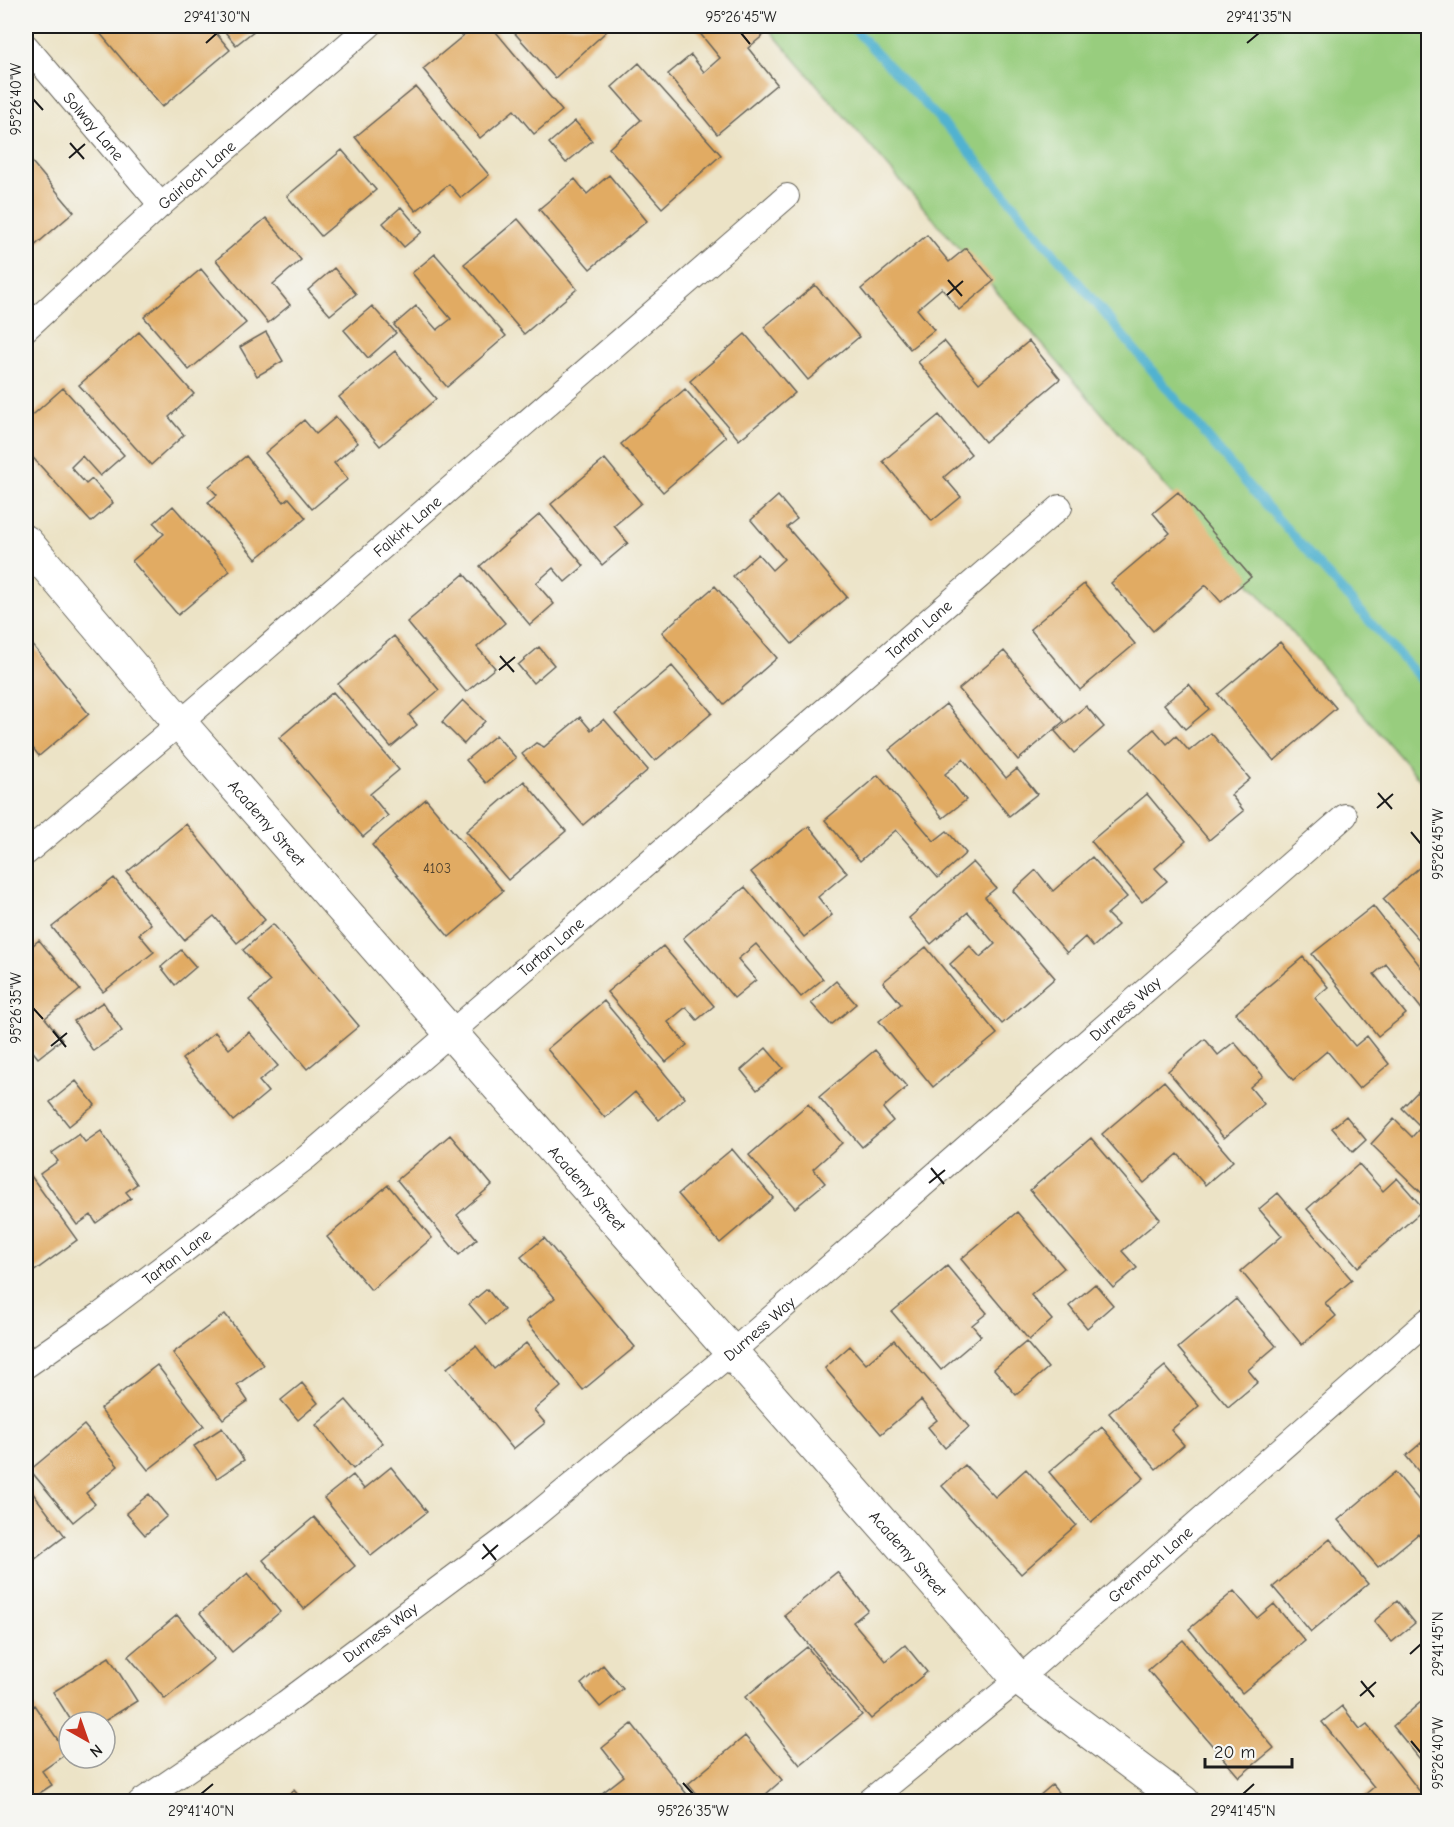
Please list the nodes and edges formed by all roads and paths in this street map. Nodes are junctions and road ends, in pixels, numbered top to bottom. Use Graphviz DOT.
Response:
graph roads {
  1 [pos="369,26"];
  2 [pos="26,46"];
  3 [pos="787,196"];
  4 [pos="161,205"];
  5 [pos="26,329"];
  6 [pos="1060,507"];
  7 [pos="26,542"];
  8 [pos="180,723"];
  9 [pos="1345,816"];
  10 [pos="26,853"];
  11 [pos="451,1033"];
  12 [pos="1428,1320"];
  13 [pos="731,1353"];
  14 [pos="26,1366"];
  15 [pos="1019,1678"];
  16 [pos="140,1802"];
  17 [pos="868,1802"];
  18 [pos="1183,1802"];
  1 -- 4 [label="street, Gairloch Lane"];
  2 -- 4 [label="street, Solway Lane"];
  3 -- 8 [label="street, Falkirk Lane"];
  4 -- 5 [label="street, Gairloch Lane"];
  6 -- 11 [label="street, Tartan Lane"];
  7 -- 8 [label="street, Academy Street"];
  8 -- 10 [label="street, Falkirk Lane"];
  8 -- 11 [label="street, Academy Street"];
  9 -- 13 [label="street, Durness Way"];
  11 -- 13 [label="street, Academy Street"];
  11 -- 14 [label="street, Tartan Lane"];
  12 -- 15 [label="street, Grennoch Lane"];
  13 -- 15 [label="street, Academy Street"];
  13 -- 16 [label="street, Durness Way"];
  15 -- 17 [label="street, Grennoch Lane"];
  15 -- 18 [label="street, Academy Street"];
}
